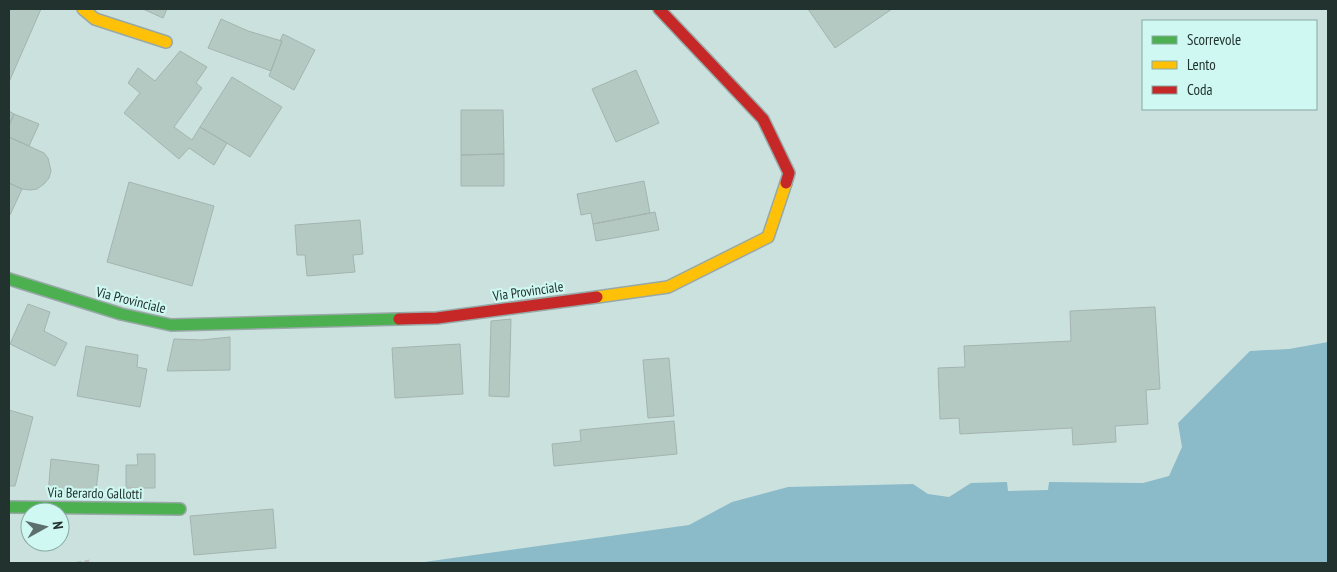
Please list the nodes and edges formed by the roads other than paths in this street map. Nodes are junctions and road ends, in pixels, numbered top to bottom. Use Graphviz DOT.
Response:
graph roads {
  1 [pos="83,9"];
  2 [pos="659,9"];
  3 [pos="166,42"];
  4 [pos="9,278"];
  5 [pos="9,506"];
  6 [pos="180,509"];
  1 -- 3 [label="main road"];
  2 -- 4 [label="main road, Via Provinciale"];
  5 -- 6 [label="main road, Via Berardo Gallotti"];
}
